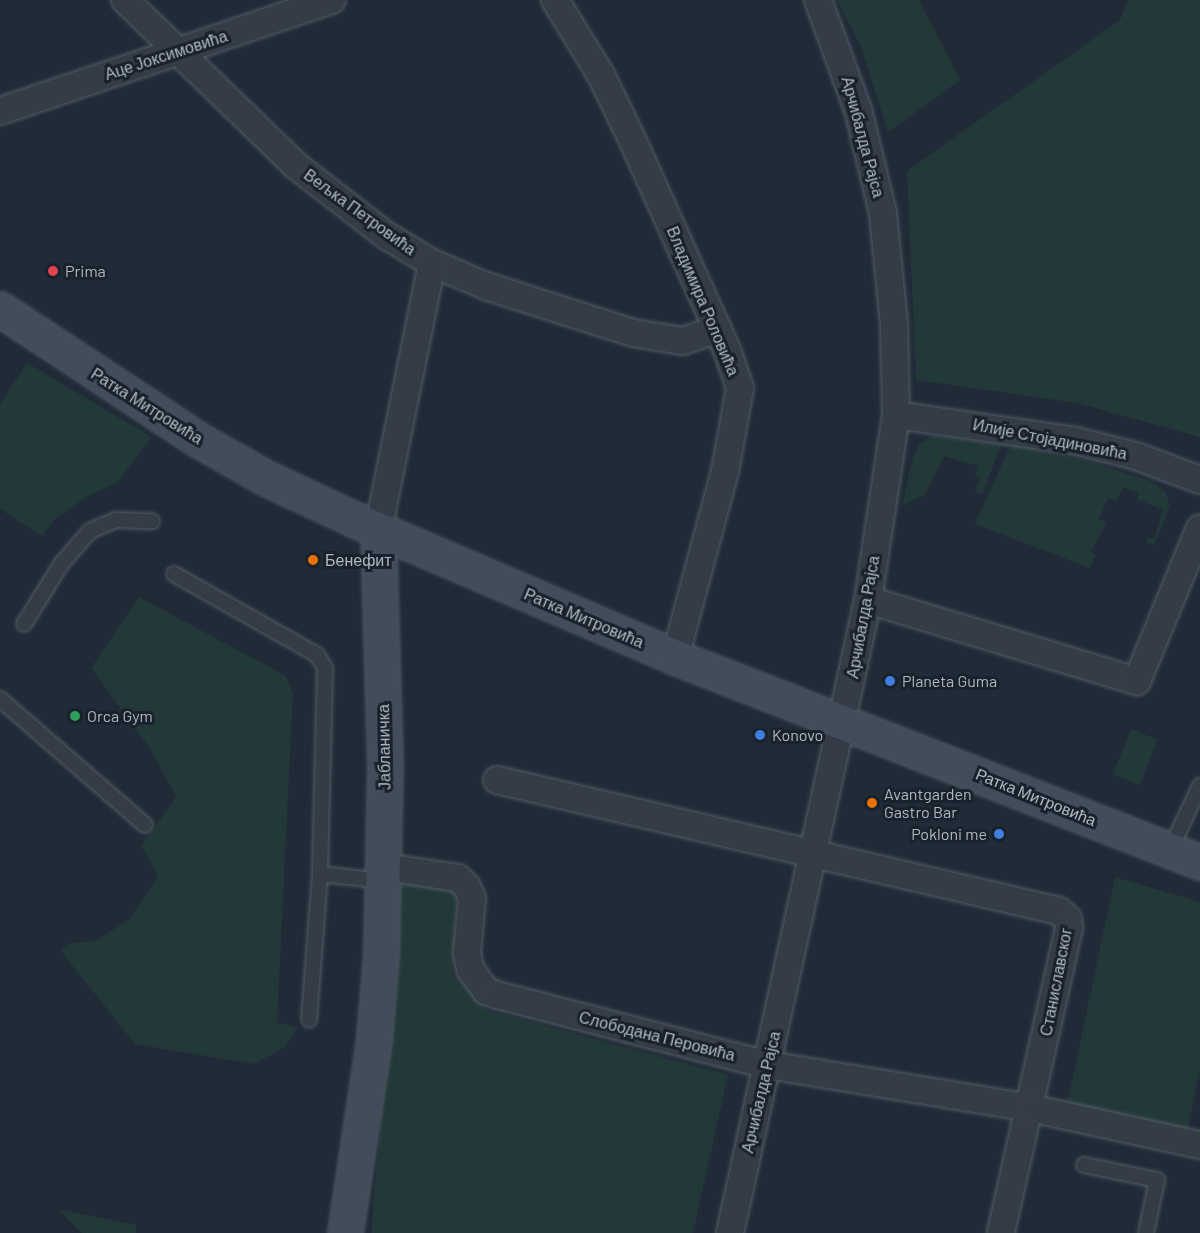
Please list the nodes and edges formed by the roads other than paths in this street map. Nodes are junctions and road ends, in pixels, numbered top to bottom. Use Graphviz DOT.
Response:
graph roads {
  1 [pos="125,0"];
  2 [pos="332,0"];
  3 [pos="555,0"];
  4 [pos="818,0"];
  5 [pos="178,50"];
  6 [pos="0,111"];
  7 [pos="432,263"];
  8 [pos="0,309"];
  9 [pos="718,329"];
  10 [pos="896,415"];
  11 [pos="1200,480"];
  12 [pos="152,521"];
  13 [pos="1200,528"];
  14 [pos="378,531"];
  15 [pos="174,574"];
  16 [pos="868,600"];
  17 [pos="24,624"];
  18 [pos="675,657"];
  19 [pos="0,699"];
  20 [pos="843,722"];
  21 [pos="497,780"];
  22 [pos="1200,786"];
  23 [pos="145,825"];
  24 [pos="1170,850"];
  25 [pos="813,856"];
  26 [pos="1200,862"];
  27 [pos="320,874"];
  28 [pos="384,874"];
  29 [pos="309,1020"];
  30 [pos="768,1065"];
  31 [pos="1030,1108"];
  32 [pos="1200,1145"];
  33 [pos="1084,1165"];
  34 [pos="345,1233"];
  35 [pos="730,1233"];
  36 [pos="1001,1233"];
  37 [pos="1146,1233"];
  1 -- 5 [label="street, Вељка Петровића"];
  2 -- 5 [label="street, Аце Јоксимовића"];
  3 -- 9 [label="street, Владимира Роловића"];
  4 -- 10 [label="street, Арчибалда Рајса"];
  5 -- 6 [label="street, Аце Јоксимовића"];
  5 -- 7 [label="street, Вељка Петровића"];
  7 -- 9 [label="street, Вељка Петровића"];
  7 -- 14 [label="street, Јабланичка"];
  8 -- 14 [label="main road, Ратка Митровића"];
  9 -- 18 [label="street, Владимира Роловића"];
  10 -- 11 [label="street, Илије Стојадиновића"];
  10 -- 16 [label="street, Арчибалда Рајса"];
  12 -- 17 [label="lane"];
  13 -- 16 [label="street"];
  14 -- 18 [label="main road, Ратка Митровића"];
  14 -- 28 [label="main road, Јабланичка"];
  15 -- 27 [label="lane"];
  16 -- 20 [label="street, Арчибалда Рајса"];
  18 -- 20 [label="main road, Ратка Митровића"];
  19 -- 23 [label="lane"];
  20 -- 24 [label="main road, Ратка Митровића"];
  20 -- 25 [label="street, Арчибалда Рајса"];
  21 -- 25 [label="street"];
  22 -- 24 [label="lane"];
  24 -- 26 [label="main road, Ратка Митровића"];
  25 -- 30 [label="street, Арчибалда Рајса"];
  25 -- 31 [label="street, Станиславског"];
  27 -- 28 [label="lane"];
  27 -- 29 [label="lane"];
  28 -- 30 [label="street, Слободана Перовића"];
  28 -- 34 [label="main road, Јабланичка"];
  30 -- 31 [label="street, Слободана Перовића"];
  30 -- 35 [label="street, Арчибалда Рајса"];
  31 -- 32 [label="street, Слободана Перовића"];
  31 -- 36 [label="street, Станиславског"];
  33 -- 37 [label="lane"];
}
